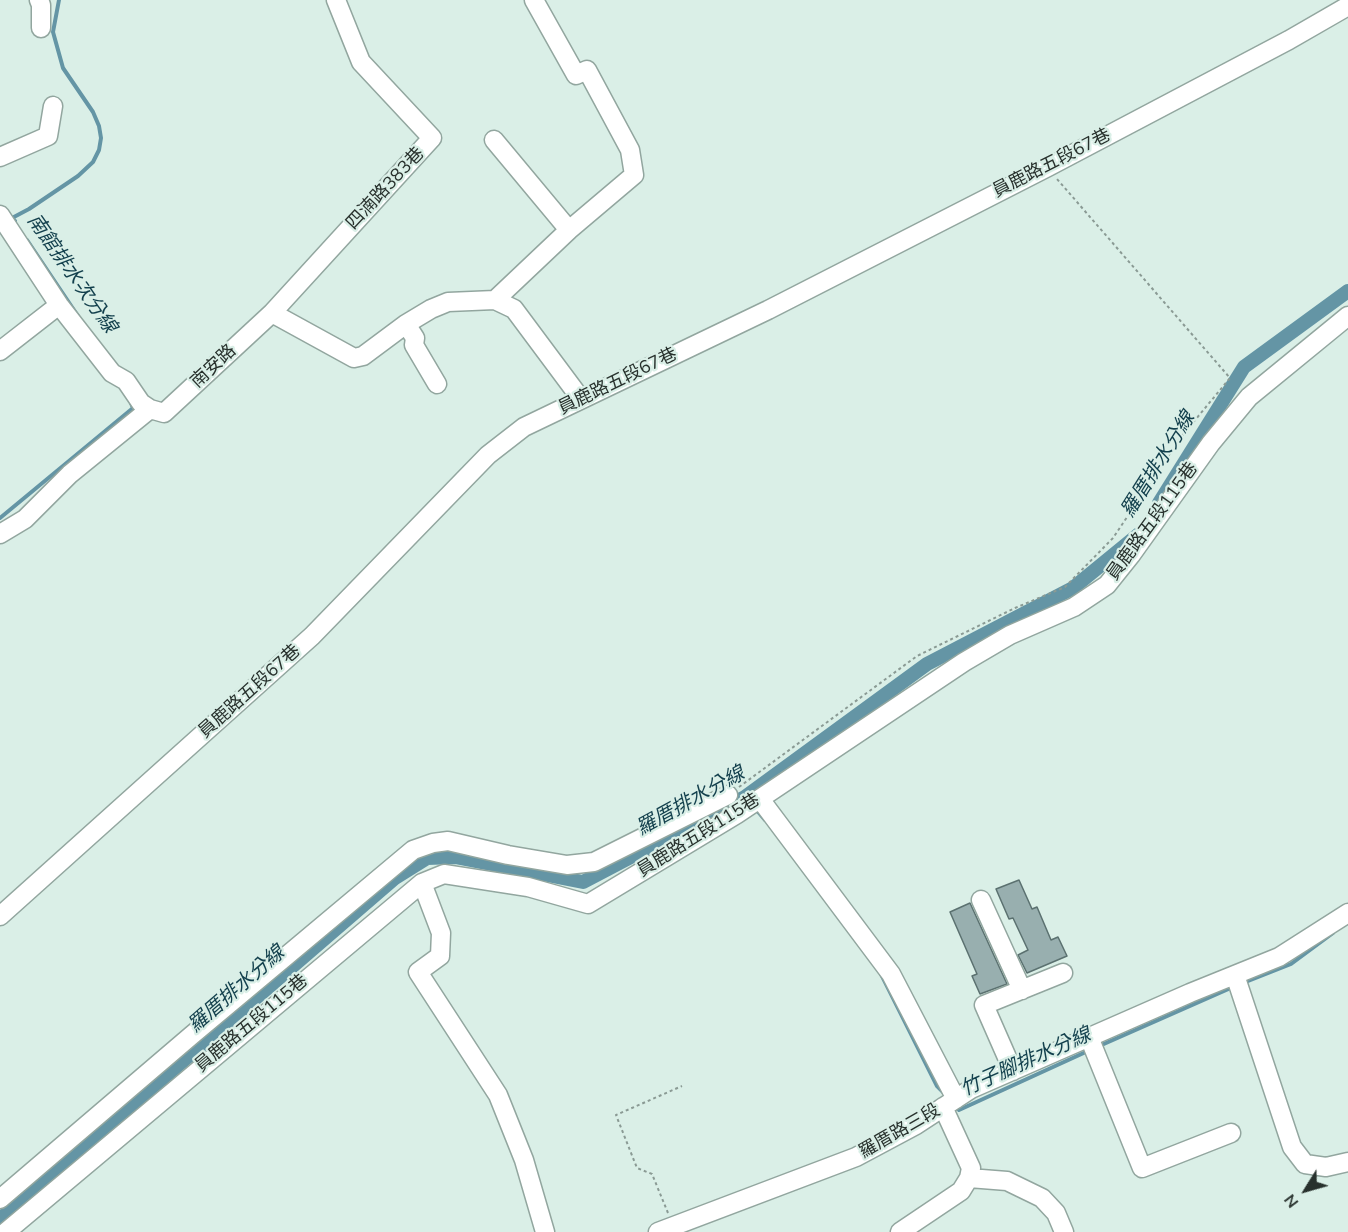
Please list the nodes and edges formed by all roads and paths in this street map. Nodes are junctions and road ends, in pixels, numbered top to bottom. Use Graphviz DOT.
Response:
graph roads {
  1 [pos="39,0"];
  2 [pos="336,0"];
  3 [pos="534,0"];
  4 [pos="1348,6"];
  5 [pos="41,28"];
  6 [pos="53,106"];
  7 [pos="494,140"];
  8 [pos="0,157"];
  9 [pos="1048,167"];
  10 [pos="0,215"];
  11 [pos="569,230"];
  12 [pos="495,300"];
  13 [pos="59,305"];
  14 [pos="272,313"];
  15 [pos="1348,316"];
  16 [pos="406,324"];
  17 [pos="0,351"];
  18 [pos="437,384"];
  19 [pos="581,399"];
  20 [pos="150,410"];
  21 [pos="0,534"];
  22 [pos="728,795"];
  23 [pos="760,799"];
  24 [pos="422,883"];
  25 [pos="981,900"];
  26 [pos="1348,913"];
  27 [pos="0,916"];
  28 [pos="1064,972"];
  29 [pos="1235,975"];
  30 [pos="1022,990"];
  31 [pos="192,1035"];
  32 [pos="1089,1037"];
  33 [pos="212,1058"];
  34 [pos="1013,1071"];
  35 [pos="682,1086"];
  36 [pos="950,1103"];
  37 [pos="1230,1133"];
  38 [pos="1348,1162"];
  39 [pos="969,1178"];
  40 [pos="0,1199"];
  41 [pos="666,1229"];
  42 [pos="6,1232"];
  43 [pos="545,1232"];
  44 [pos="900,1232"];
  45 [pos="1064,1232"];
  1 -- 5 [label="street"];
  2 -- 14 [label="street, 四湳路383巷"];
  3 -- 11 [label="street"];
  4 -- 9 [label="street, 員鹿路五段67巷"];
  6 -- 8 [label="street"];
  7 -- 11 [label="street"];
  9 -- 19 [label="street, 員鹿路五段67巷"];
  9 -- 22 [label="path"];
  10 -- 13 [label="street"];
  11 -- 12 [label="street"];
  12 -- 16 [label="street"];
  12 -- 19 [label="street"];
  13 -- 17 [label="street"];
  13 -- 20 [label="street"];
  14 -- 16 [label="street"];
  14 -- 20 [label="street, 南安路"];
  15 -- 23 [label="street, 員鹿路五段115巷"];
  16 -- 18 [label="street"];
  19 -- 27 [label="street, 員鹿路五段67巷"];
  20 -- 21 [label="street"];
  22 -- 31 [label="street, 員鹿路五段115巷"];
  23 -- 24 [label="street, 員鹿路五段115巷"];
  23 -- 36 [label="street"];
  24 -- 33 [label="street, 員鹿路五段115巷"];
  24 -- 43 [label="street"];
  25 -- 30 [label="street"];
  26 -- 29 [label="street, 羅厝路三段"];
  28 -- 30 [label="street"];
  29 -- 32 [label="street, 羅厝路三段"];
  29 -- 38 [label="street"];
  30 -- 34 [label="street"];
  31 -- 33 [label="street"];
  31 -- 40 [label="street, 員鹿路五段115巷"];
  32 -- 34 [label="street, 羅厝路三段"];
  32 -- 37 [label="street"];
  33 -- 42 [label="street, 員鹿路五段115巷"];
  34 -- 36 [label="street, 羅厝路三段"];
  35 -- 41 [label="path"];
  36 -- 39 [label="street"];
  36 -- 41 [label="street, 羅厝路三段"];
  39 -- 44 [label="street"];
  39 -- 45 [label="street"];
}
